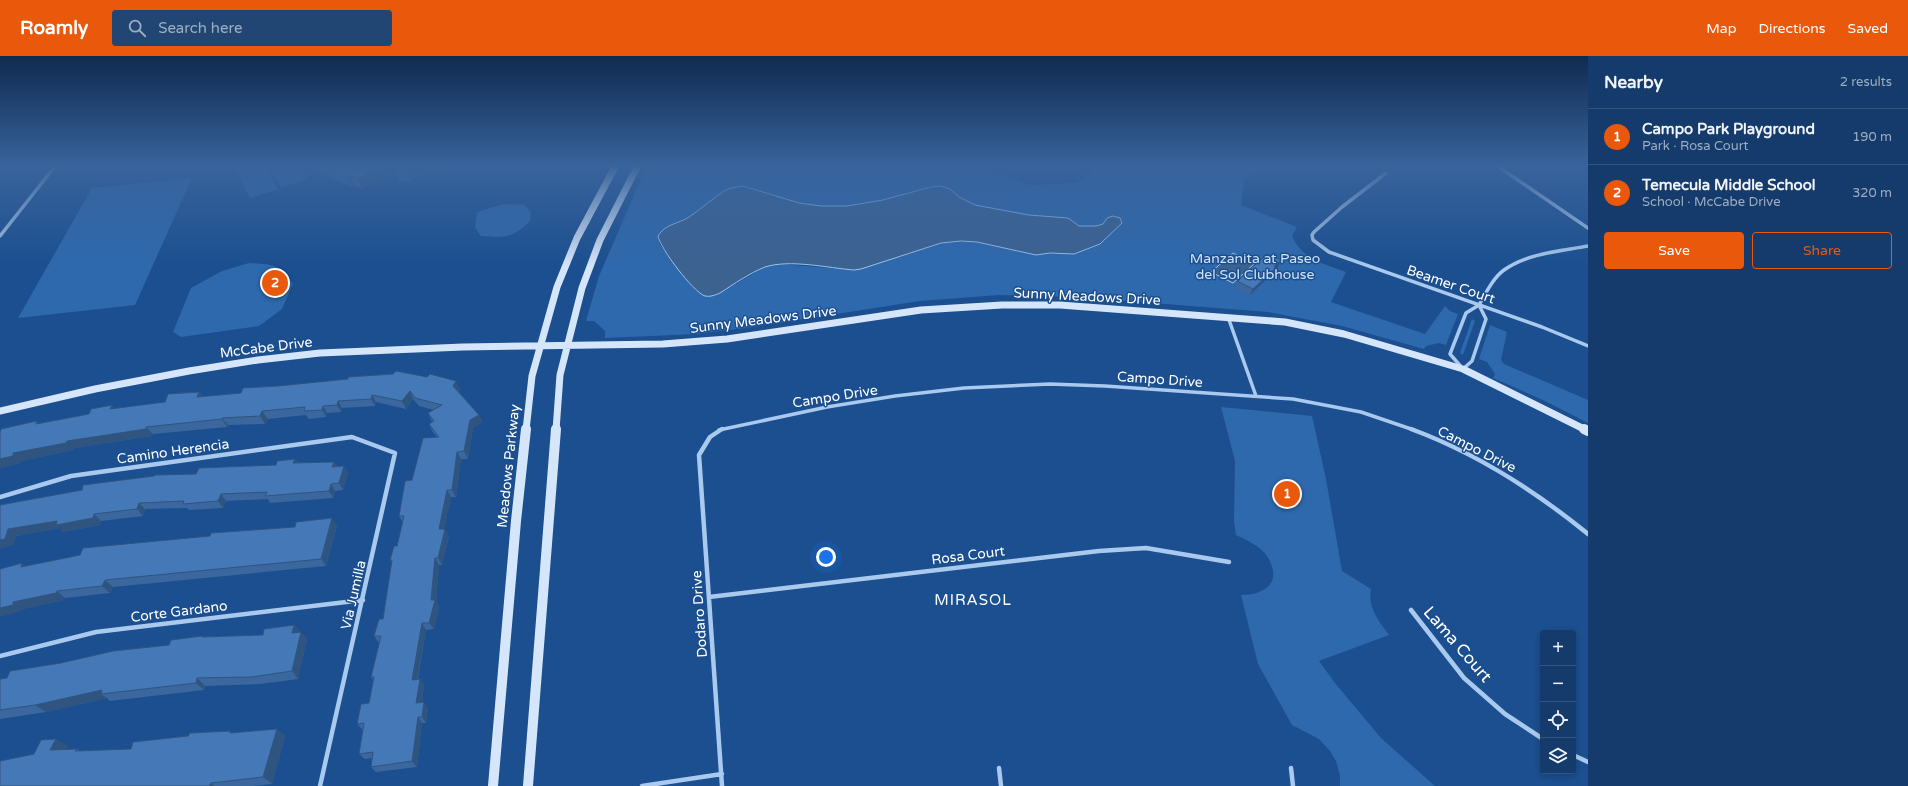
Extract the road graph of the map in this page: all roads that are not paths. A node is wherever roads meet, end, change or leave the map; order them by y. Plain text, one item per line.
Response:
1 (29, 199) edge
2 (598, 199) edge
3 (621, 199) edge
4 (1353, 199) edge
5 (1546, 199) edge
6 (1588, 228) edge
7 (0, 236) edge
8 (1588, 246) edge
9 (1479, 305) junction
10 (1228, 317) junction
11 (567, 345) junction
12 (541, 346) junction
13 (1588, 346) edge
14 (1463, 369) junction
15 (1256, 396) junction
16 (0, 411) edge
17 (1588, 431) edge
18 (352, 438) joint
19 (705, 442) joint
20 (0, 497) edge
21 (1588, 534) edge
22 (1229, 562) dead end
23 (709, 597) junction
24 (363, 600) junction
25 (1411, 610) dead end
26 (0, 656) edge
27 (1541, 738) edge
28 (1576, 757) edge
29 (1588, 762) edge
30 (999, 768) dead end
31 (1291, 768) dead end
32 (722, 774) junction
33 (320, 786) edge
34 (493, 786) edge
35 (528, 786) edge
36 (642, 786) edge
37 (722, 786) edge
38 (1001, 786) edge
39 (1292, 786) edge

1 - 7 street
2 - 12 street, Meadows Parkway
3 - 11 street
4 - 9 street, Beamer Court
5 - 6 street
8 - 9 street
9 - 13 street, Beamer Court
9 - 14 street
9 - 14 street
10 - 11 street, Sunny Meadows Drive
10 - 14 street, Sunny Meadows Drive
10 - 15 street
11 - 12 street, Sunny Meadows Drive
11 - 35 street
12 - 16 street, McCabe Drive
12 - 34 street, Meadows Parkway
14 - 17 street, Sunny Meadows Drive
15 - 19 street, Campo Drive
15 - 21 street, Campo Drive
18 - 20 street, Camino Herencia
18 - 24 street, Via Jumilla
19 - 23 street, Dodaro Drive
22 - 23 street, Rosa Court
23 - 32 street, Dodaro Drive
24 - 26 street, Corte Gardano
24 - 33 street, Via Jumilla
25 - 27 street, Lama Court
28 - 29 street
30 - 38 street
31 - 39 street
32 - 36 street
32 - 37 street, Dodaro Drive

